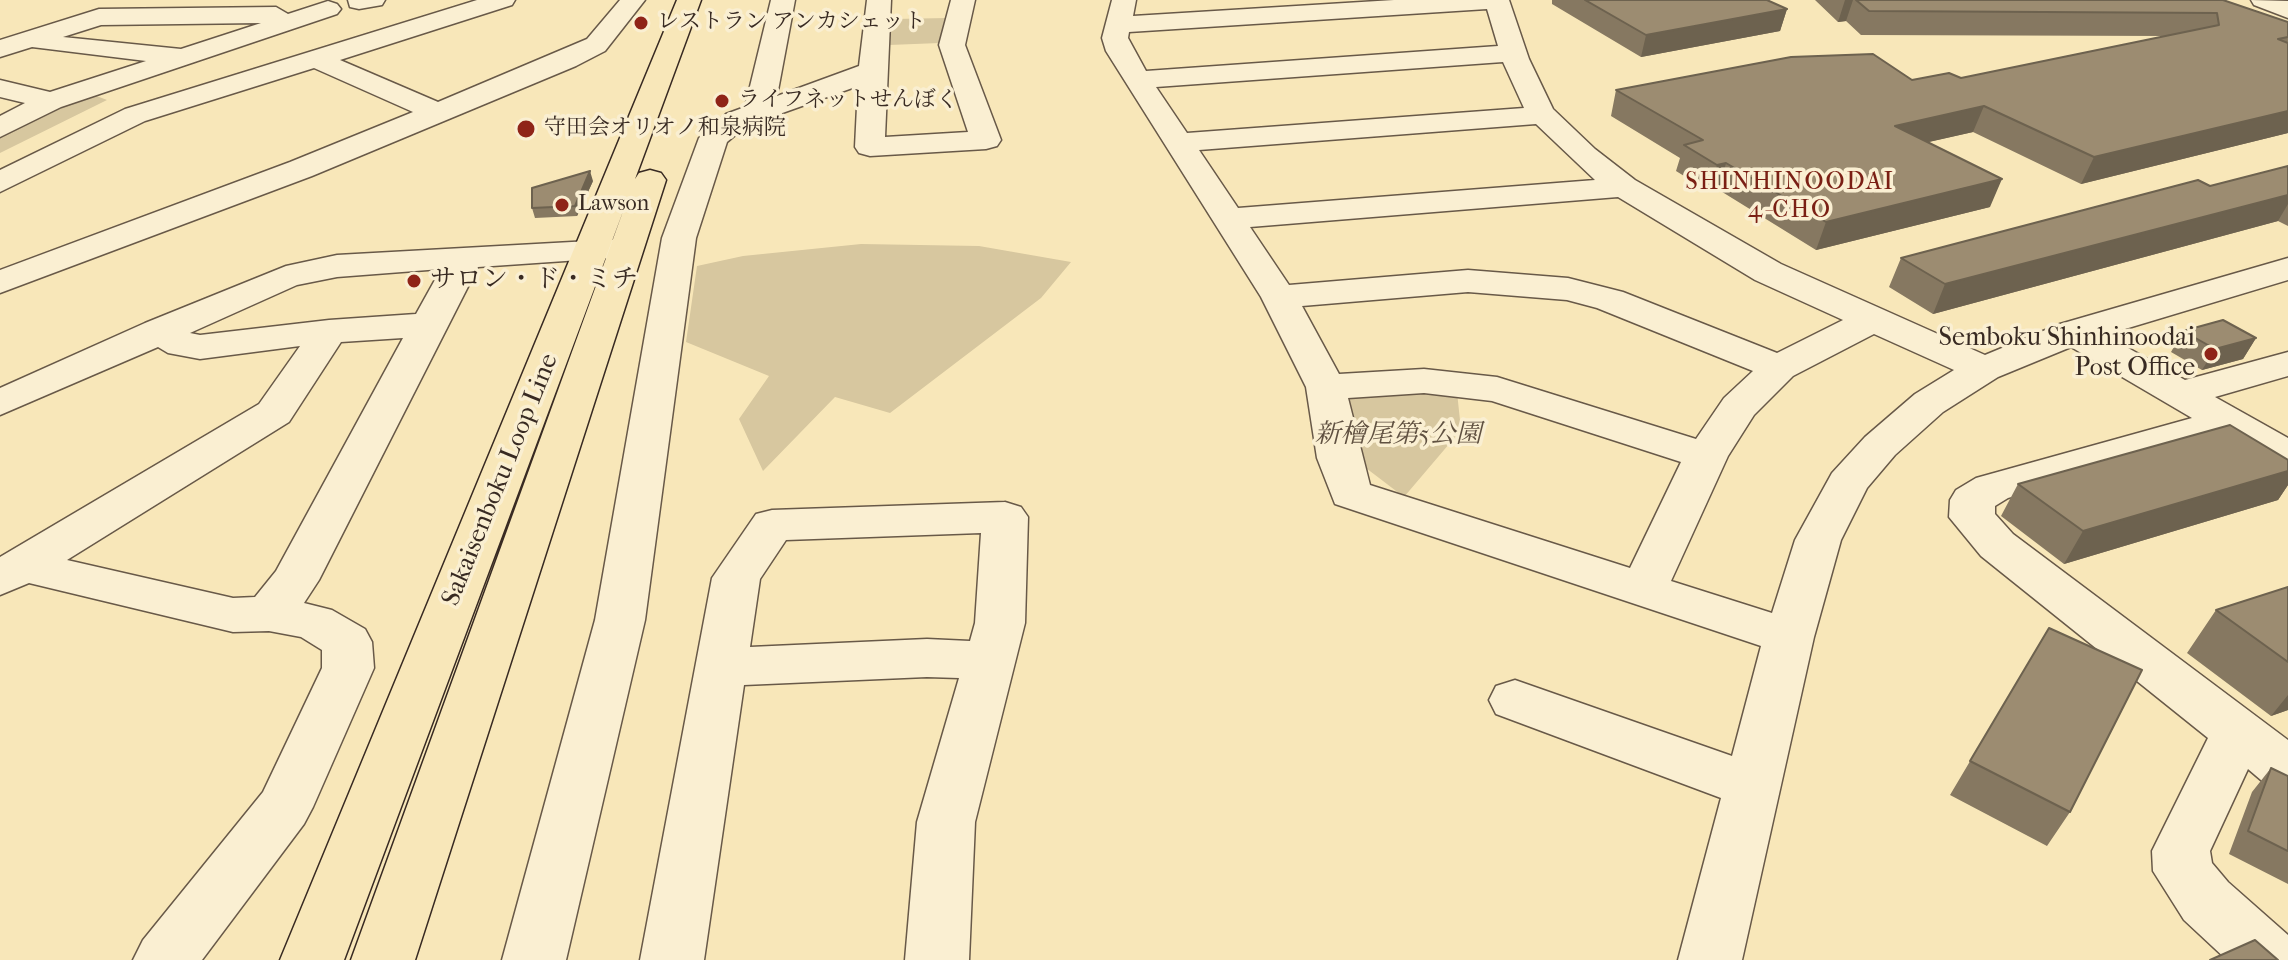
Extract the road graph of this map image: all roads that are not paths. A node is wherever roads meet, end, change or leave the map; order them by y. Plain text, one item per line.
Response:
1 (403, 0) edge
2 (503, 0) edge
3 (633, 0) edge
4 (689, 0) edge
5 (713, 0) edge
6 (783, 0) edge
7 (879, 0) edge
8 (963, 0) edge
9 (1497, 0) edge
10 (2263, 0) edge
11 (2288, 10) edge
12 (1121, 12) edge
13 (404, 30) junction
14 (12, 45) edge
15 (1513, 53) junction
16 (192, 57) junction
17 (314, 58) junction
18 (872, 71) junction
19 (1137, 80) junction
20 (0, 88) edge
21 (51, 101) junction
22 (759, 111) junction
23 (436, 112) junction
24 (1543, 115) junction
25 (0, 128) edge
26 (1177, 143) junction
27 (10, 186) edge
28 (1624, 187) junction
29 (1227, 219) junction
30 (609, 250) junction
31 (465, 257) junction
32 (2288, 269) edge
33 (0, 282) edge
34 (1279, 297) junction
35 (1873, 319) junction
36 (430, 325) junction
37 (158, 331) junction
38 (329, 331) junction
39 (2073, 332) junction
40 (2240, 339) edge
41 (2287, 364) edge
42 (1779, 368) junction
43 (1984, 369) junction
44 (1326, 387) junction
45 (2182, 393) junction
46 (0, 403) edge
47 (2227, 421) junction
48 (1706, 456) junction
49 (2288, 456) edge
50 (10, 572) edge
51 (1643, 590) junction
52 (269, 614) junction
53 (1789, 637) junction
54 (992, 661) junction
55 (721, 667) junction
56 (1515, 700) dead end
57 (2238, 732) junction
58 (2288, 770) edge
59 (1752, 786) junction
60 (165, 960) edge
61 (312, 960) edge
62 (383, 960) edge
63 (534, 960) edge
64 (672, 960) edge
65 (937, 960) edge
66 (1710, 960) edge
67 (2271, 960) edge

1 - 13 street
2 - 13 street
3 - 23 street
4 - 30 main road, Sakaisenboku Loop Line
5 - 30 main road, Sakaisenboku Loop Line
6 - 22 street
7 - 18 street
8 - 18 street
9 - 12 street
9 - 15 street
10 - 11 street
12 - 19 street
13 - 17 street
14 - 16 street
14 - 16 street
15 - 19 street
15 - 24 street
16 - 21 street
17 - 23 street
17 - 27 street
18 - 22 street
19 - 26 street
20 - 21 street
21 - 25 street
22 - 63 street
23 - 33 street
24 - 26 street
24 - 28 street
26 - 29 street
28 - 29 street
28 - 35 street
29 - 34 street
30 - 31 street
30 - 61 main road, Sakaisenboku Loop Line
30 - 62 main road, Sakaisenboku Loop Line
31 - 36 street
31 - 37 street
32 - 39 street
34 - 42 street
34 - 44 street
35 - 42 street
35 - 43 street
36 - 38 street
36 - 52 street
37 - 38 street
37 - 46 street
38 - 50 street
39 - 43 street
39 - 45 street
40 - 41 street
41 - 45 street
42 - 48 street
43 - 53 street
44 - 48 street
44 - 51 street
45 - 47 street
47 - 49 street
47 - 57 street
48 - 51 street
50 - 52 street
51 - 53 street
52 - 60 street
53 - 59 street
54 - 55 street
54 - 55 street
54 - 65 street
55 - 64 street
56 - 59 street
57 - 58 street
57 - 67 street
59 - 66 street

